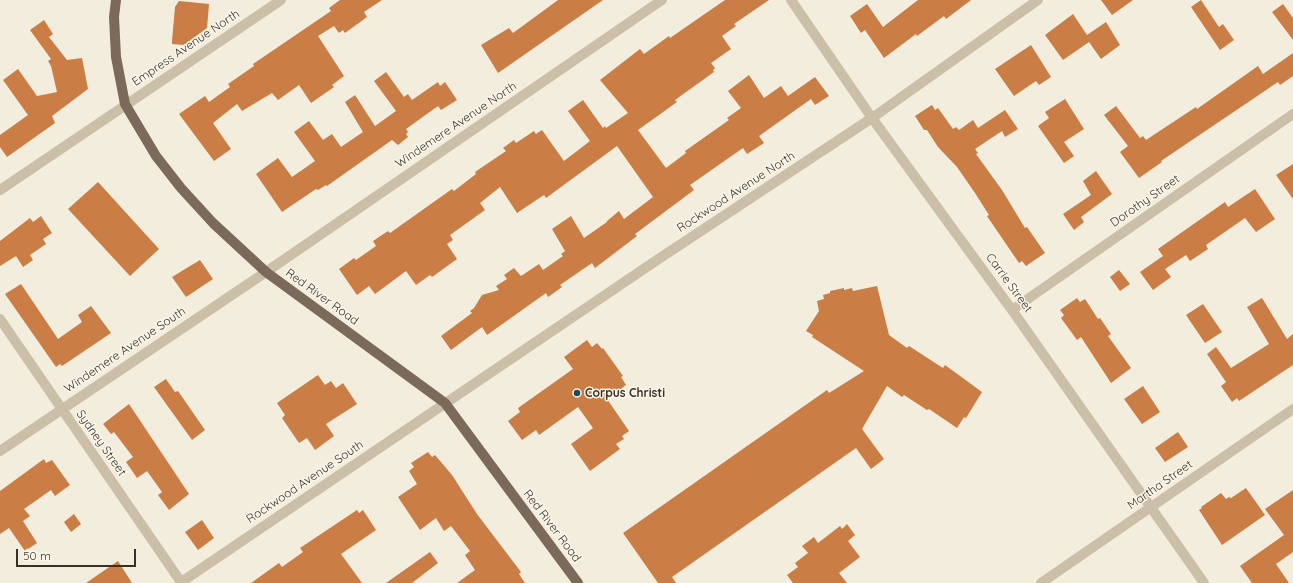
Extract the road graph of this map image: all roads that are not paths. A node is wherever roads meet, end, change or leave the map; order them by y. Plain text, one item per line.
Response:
1 (116, 0) edge
2 (281, 0) edge
3 (662, 0) edge
4 (791, 0) edge
5 (1038, 0) edge
6 (125, 104) junction
7 (1293, 114) edge
8 (872, 118) junction
9 (0, 190) edge
10 (266, 272) junction
11 (1012, 310) junction
12 (0, 319) edge
13 (445, 403) junction
14 (62, 409) junction
15 (1293, 409) edge
16 (0, 451) edge
17 (1151, 506) junction
18 (181, 583) edge
19 (578, 583) edge
20 (1041, 583) edge
21 (1204, 583) edge

1 - 6 main road, Red River Road
2 - 6 street, Empress Avenue North
3 - 10 street, Windemere Avenue North
4 - 8 street, Carrie Street
5 - 8 street, Rockwood Avenue North
6 - 9 street, Empress Avenue North
6 - 10 main road, Red River Road
7 - 11 street, Dorothy Street
8 - 11 street, Carrie Street
8 - 13 street, Rockwood Avenue North
10 - 13 main road, Red River Road
10 - 14 street, Windemere Avenue South
11 - 17 street, Carrie Street
12 - 14 street, Sydney Street
13 - 18 street, Rockwood Avenue South
13 - 19 main road, Red River Road
14 - 16 street, Windemere Avenue South
14 - 18 street, Sydney Street
15 - 17 street, Martha Street
17 - 20 street, Martha Street
17 - 21 street, Carrie Street

